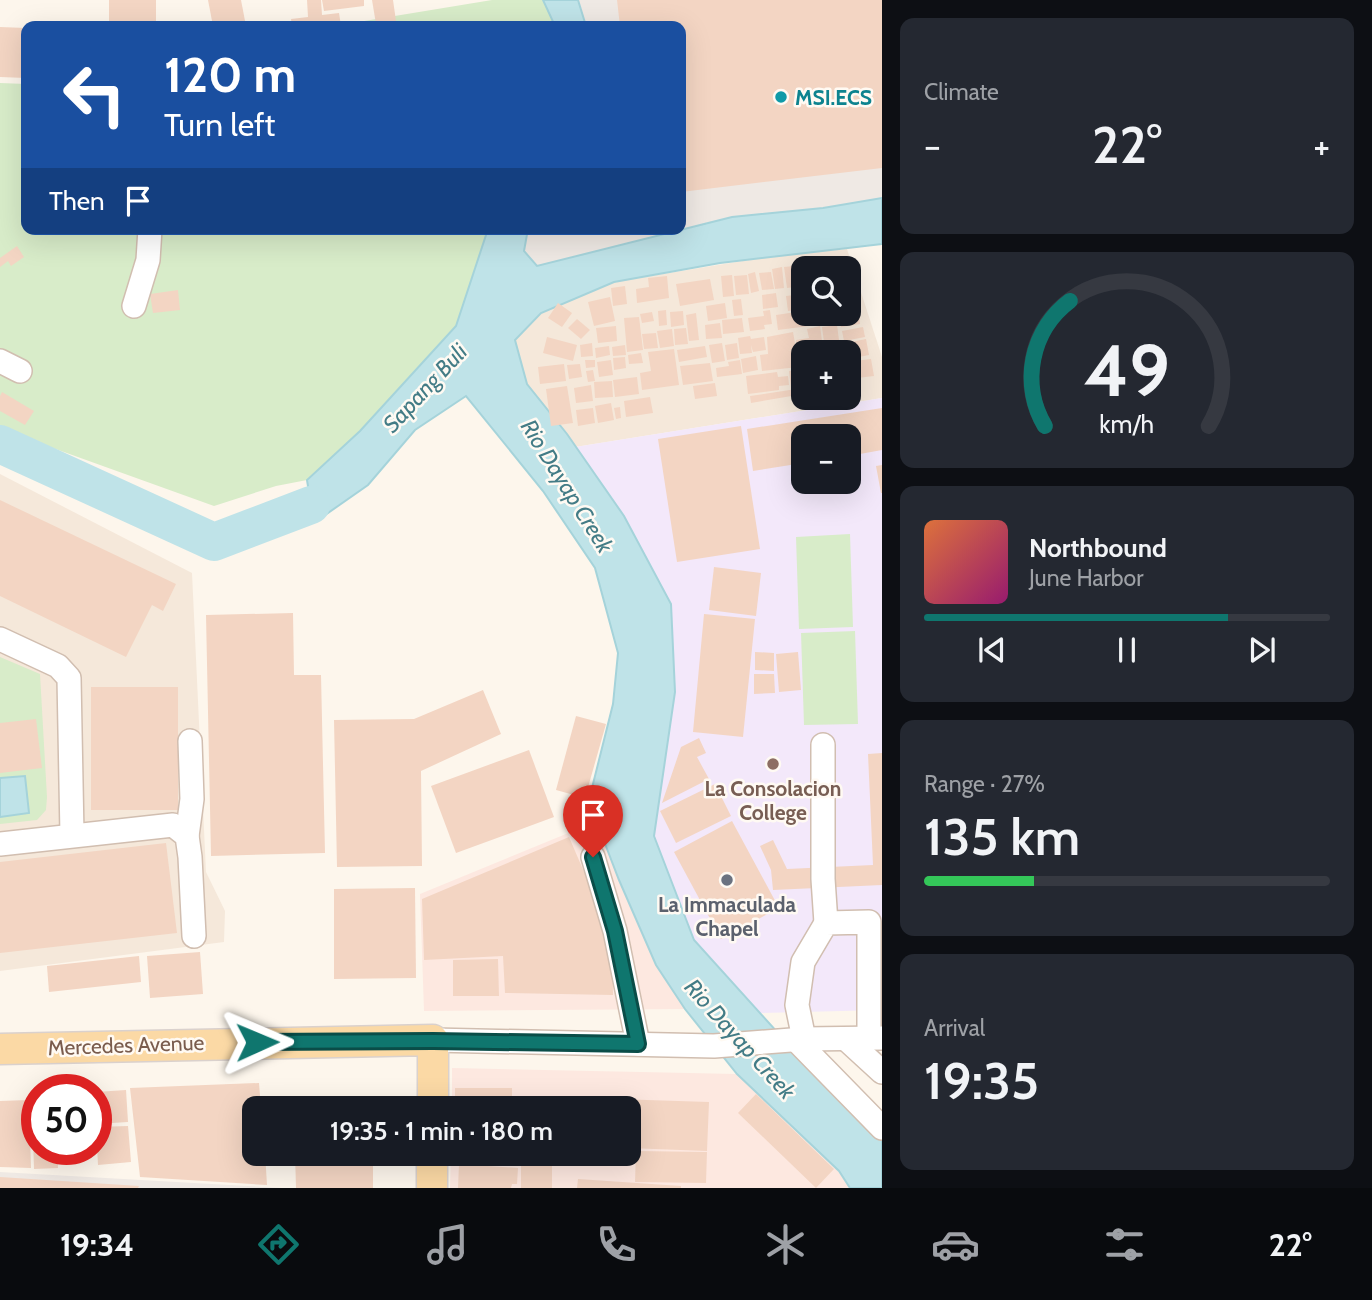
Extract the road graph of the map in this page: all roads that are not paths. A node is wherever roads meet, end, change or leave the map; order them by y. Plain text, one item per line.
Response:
1 (150, 235) edge
2 (134, 306) dead end
3 (0, 639) edge
4 (190, 741) dead end
5 (823, 745) dead end
6 (72, 835) junction
7 (187, 835) junction
8 (0, 844) edge
9 (593, 857) dead end
10 (826, 923) junction
11 (194, 936) dead end
12 (846, 1038) junction
13 (876, 1038) edge
14 (798, 1040) junction
15 (433, 1041) junction
16 (638, 1044) junction
17 (0, 1049) edge
18 (882, 1072) edge
19 (433, 1096) edge
20 (882, 1128) edge
21 (432, 1166) edge
22 (432, 1188) edge

1 - 2 street
3 - 6 street
4 - 7 street
5 - 10 street
6 - 7 street
6 - 8 street
7 - 11 street
9 - 16 street
10 - 13 street
10 - 14 street
12 - 13 street, Mercedes Avenue
12 - 14 street, Mercedes Avenue
12 - 18 street
14 - 16 street, Mercedes Avenue
14 - 20 street
15 - 16 street, Mercedes Avenue
15 - 17 main road, Mercedes Avenue
15 - 19 main road
21 - 22 main road

